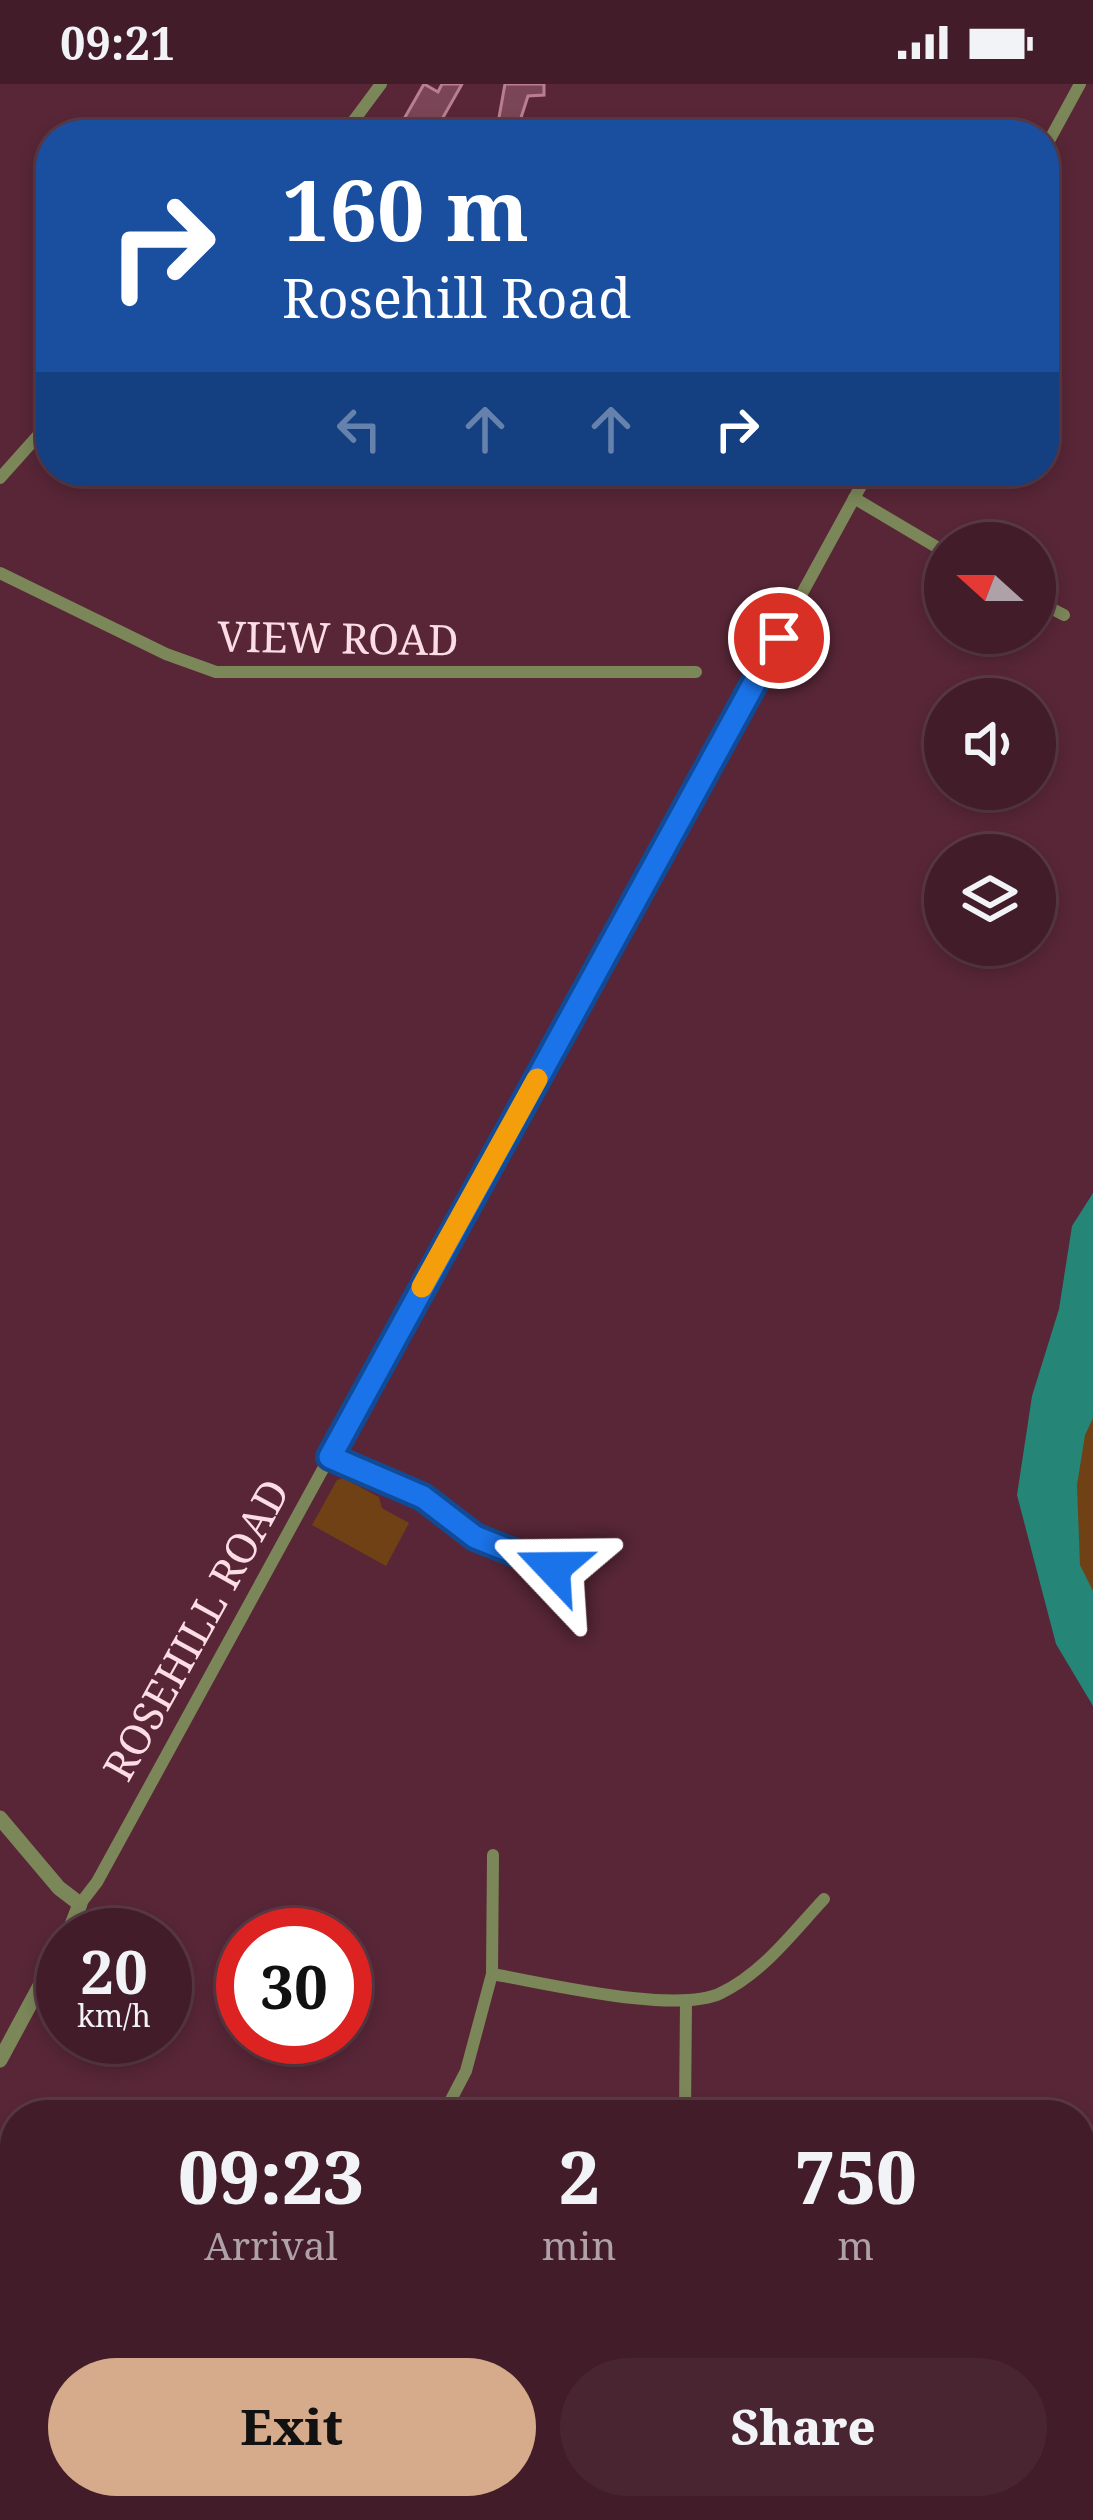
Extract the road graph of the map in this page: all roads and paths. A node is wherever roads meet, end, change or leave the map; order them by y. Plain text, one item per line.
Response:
1 (381, 84) edge
2 (1080, 84) edge
3 (355, 120) edge
4 (1059, 122) edge
5 (36, 438) edge
6 (0, 478) edge
7 (860, 486) edge
8 (854, 498) junction
9 (924, 540) edge
10 (0, 573) edge
11 (1056, 611) edge
12 (1064, 615) dead end
13 (696, 672) dead end
14 (330, 1457) junction
15 (553, 1568) dead end
16 (0, 1818) edge
17 (493, 1855) dead end
18 (824, 1899) dead end
19 (80, 1904) junction
20 (78, 1908) edge
21 (492, 1974) junction
22 (36, 1993) edge
23 (686, 2002) junction
24 (0, 2060) edge
25 (451, 2100) edge
26 (685, 2100) edge

1 - 3 street
2 - 4 street
5 - 6 street
7 - 8 street, ROSEHILL ROAD
8 - 9 street
8 - 14 street, ROSEHILL ROAD
10 - 13 street, VIEW ROAD
11 - 12 street
14 - 15 street
14 - 19 street, ROSEHILL ROAD
16 - 19 street
17 - 21 street
18 - 23 street
19 - 20 street, ROSEHILL ROAD
21 - 23 street
21 - 25 street
22 - 24 street
23 - 26 street

